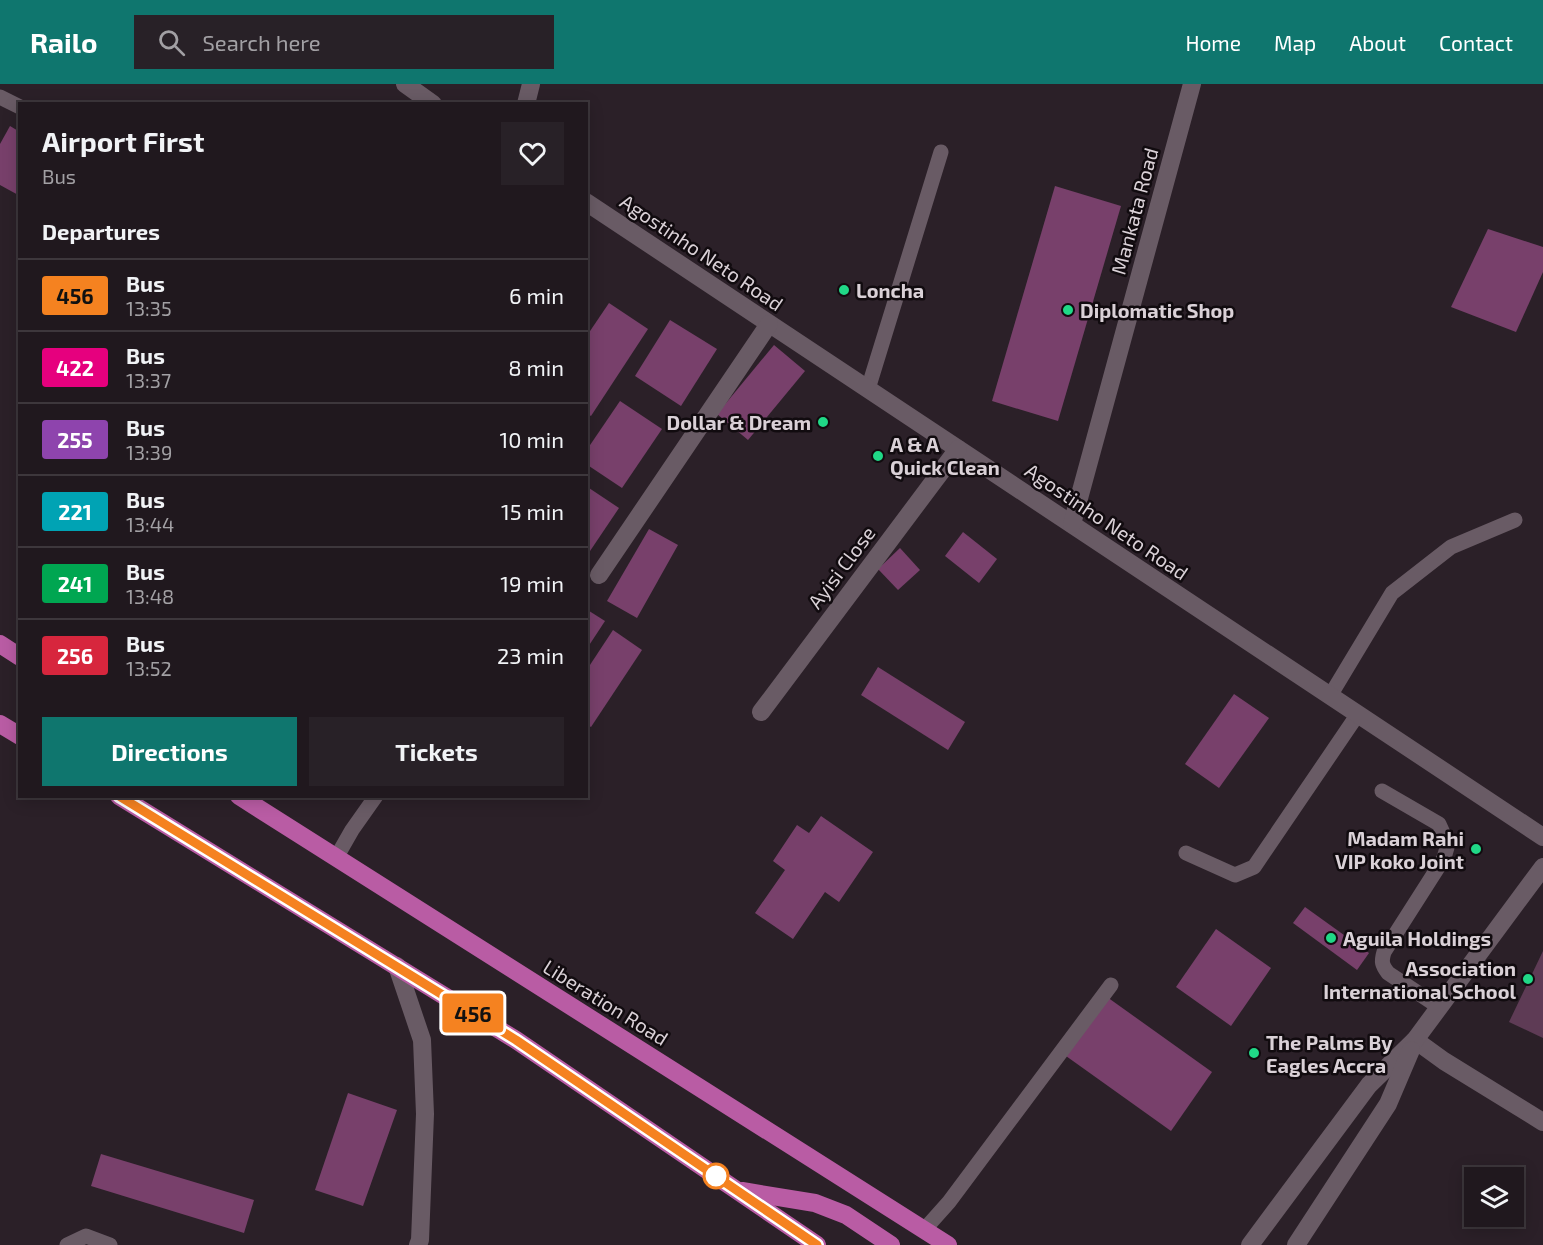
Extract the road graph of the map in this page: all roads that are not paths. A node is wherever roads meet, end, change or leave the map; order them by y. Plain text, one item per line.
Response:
1 (405, 84) edge
2 (531, 84) edge
3 (1192, 84) edge
4 (0, 97) edge
5 (430, 102) edge
6 (526, 102) edge
7 (18, 106) edge
8 (941, 152) dead end
9 (588, 203) edge
10 (769, 324) junction
11 (868, 389) junction
12 (958, 449) junction
13 (1515, 520) dead end
14 (1072, 524) junction
15 (599, 574) dead end
16 (0, 644) edge
17 (0, 651) edge
18 (18, 656) edge
19 (18, 656) edge
20 (1330, 696) junction
21 (761, 712) dead end
22 (1358, 714) junction
23 (0, 724) edge
24 (18, 735) edge
25 (1382, 791) dead end
26 (122, 798) edge
27 (242, 798) edge
28 (375, 798) edge
29 (1543, 837) edge
30 (1186, 853) dead end
31 (336, 858) junction
32 (1543, 867) edge
33 (397, 966) junction
34 (1112, 985) dead end
35 (1439, 1007) junction
36 (1415, 1040) junction
37 (1543, 1122) edge
38 (738, 1190) junction
39 (924, 1230) junction
40 (423, 1243) edge
41 (67, 1245) edge
42 (110, 1245) edge
43 (817, 1245) edge
44 (891, 1245) edge
45 (948, 1245) edge
46 (1250, 1245) edge
47 (1296, 1245) edge

1 - 5 street
2 - 6 street
3 - 14 street, Mankata Road
4 - 7 lane
8 - 11 lane
9 - 10 street, Agostinho Neto Road
10 - 11 street, Agostinho Neto Road
10 - 15 street
11 - 12 street, Agostinho Neto Road
12 - 14 street, Agostinho Neto Road
12 - 21 street, Ayisi Close
13 - 20 lane
14 - 20 street, Agostinho Neto Road
16 - 18 highway
17 - 19 highway
20 - 22 street, Agostinho Neto Road
22 - 29 street, Agostinho Neto Road
22 - 30 lane
23 - 24 highway
25 - 35 lane
26 - 33 highway
27 - 31 highway, Liberation Road
28 - 31 lane
31 - 39 highway, Liberation Road
32 - 35 street
33 - 38 highway
33 - 40 street
34 - 39 lane
35 - 36 street
36 - 37 street
36 - 46 street
36 - 47 street
38 - 43 highway
38 - 44 highway
39 - 45 highway, Liberation Road
41 - 42 lane

